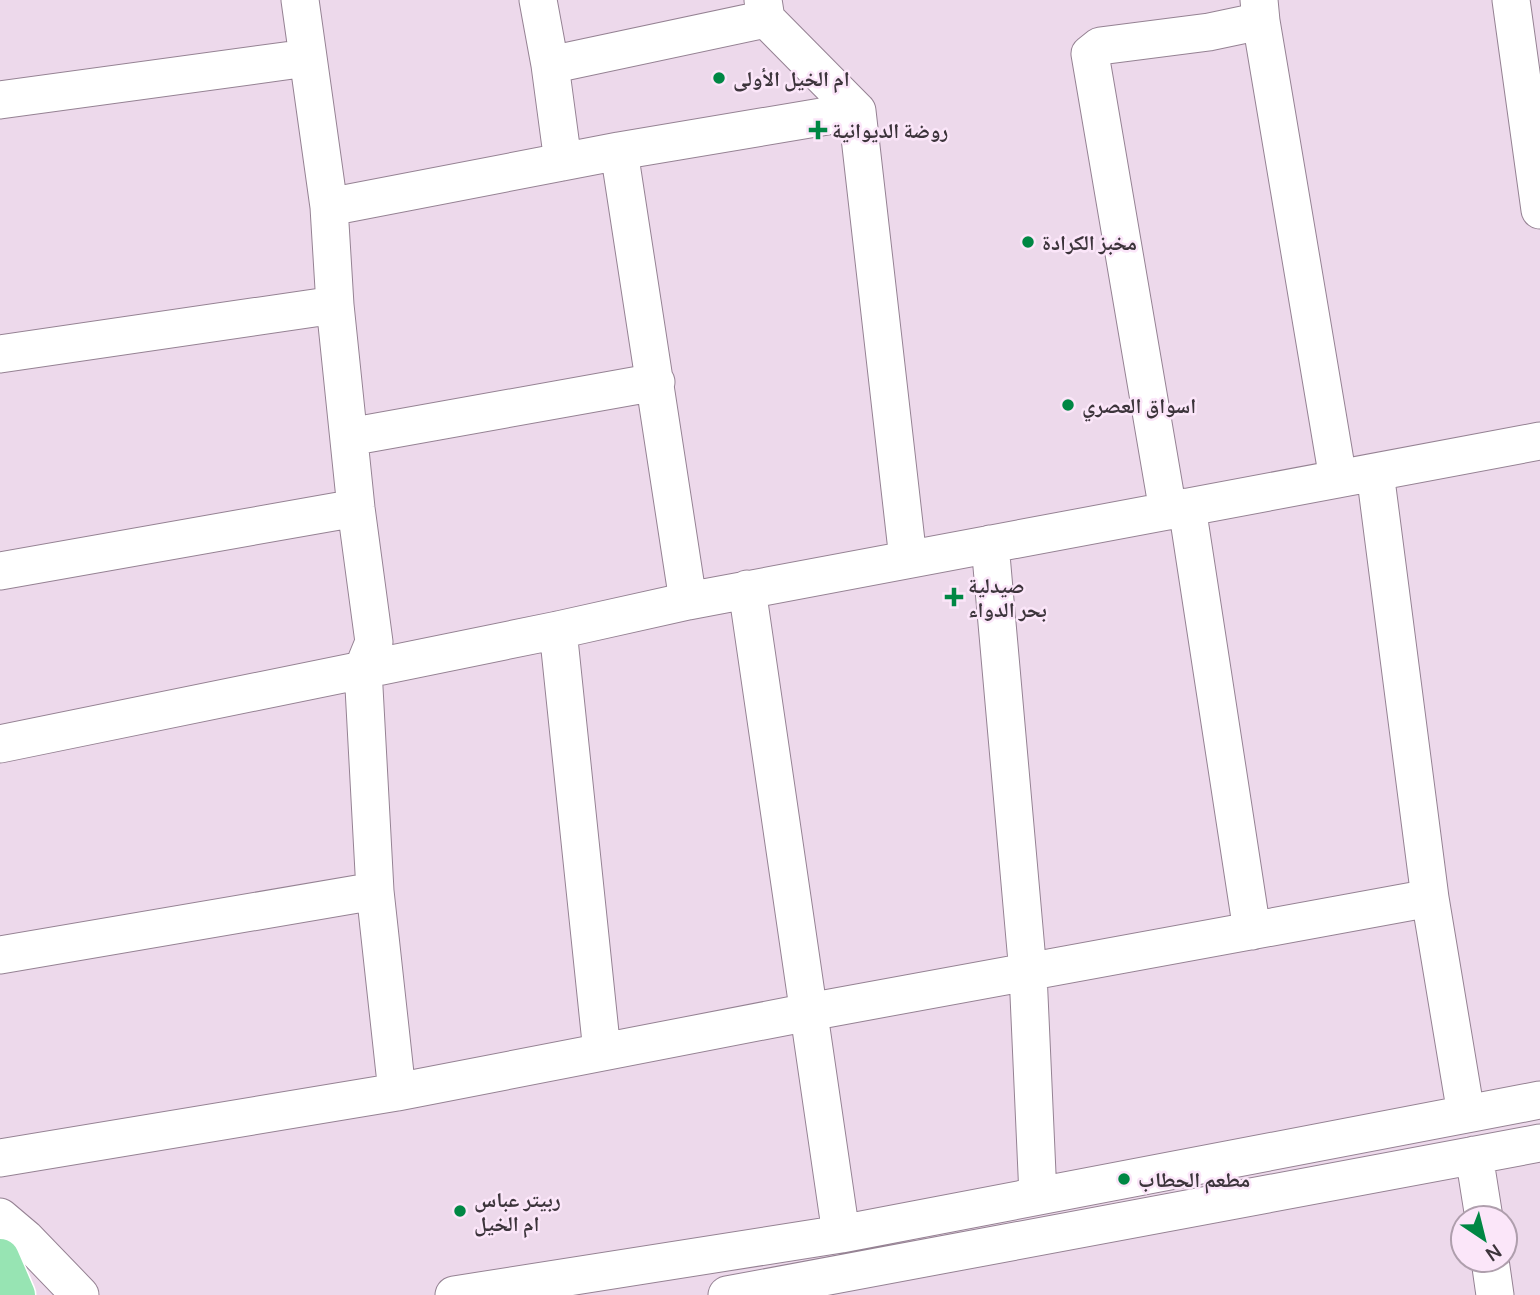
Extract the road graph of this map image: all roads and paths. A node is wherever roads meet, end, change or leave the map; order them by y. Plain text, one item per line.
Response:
1 (300, 0) edge
2 (538, 0) edge
3 (1521, 2) edge
4 (765, 9) edge
5 (1260, 10) edge
6 (1208, 16) edge
7 (307, 58) junction
8 (550, 65) junction
9 (0, 100) edge
10 (857, 111) junction
11 (619, 151) junction
12 (563, 162) junction
13 (329, 207) junction
14 (1540, 210) edge
15 (335, 305) junction
16 (0, 355) edge
17 (656, 383) junction
18 (349, 437) junction
19 (1540, 441) edge
20 (1375, 472) junction
21 (1338, 479) junction
22 (356, 508) junction
23 (1178, 509) junction
24 (990, 544) junction
25 (908, 559) junction
26 (0, 571) edge
27 (747, 589) junction
28 (688, 601) junction
29 (558, 630) junction
30 (363, 669) junction
31 (0, 744) edge
32 (375, 891) junction
33 (1430, 898) junction
34 (1252, 931) junction
35 (0, 955) edge
36 (1028, 972) junction
37 (809, 1012) junction
38 (602, 1052) junction
39 (397, 1092) junction
40 (1540, 1100) edge
41 (1466, 1114) junction
42 (1540, 1143) edge
43 (1474, 1155) junction
44 (0, 1158) edge
45 (1038, 1196) junction
46 (1482, 1204) edge
47 (0, 1217) edge
48 (910, 1221) junction
49 (841, 1234) junction
50 (0, 1258) edge
51 (914, 1260) junction
52 (1492, 1274) edge
53 (16, 1295) edge
54 (80, 1295) edge
55 (454, 1295) edge
56 (727, 1295) edge
57 (1494, 1295) edge

1 - 7 street
2 - 8 street
3 - 14 street
4 - 8 street
4 - 10 street
5 - 6 street
5 - 21 street
6 - 23 street
7 - 9 street
7 - 13 street
8 - 12 street
10 - 11 street
10 - 25 street
11 - 12 street
11 - 17 street
12 - 13 street
13 - 15 street
15 - 16 street
15 - 18 street
17 - 18 street
17 - 28 street
18 - 22 street
19 - 20 street
20 - 21 street
20 - 33 street
21 - 23 street
22 - 26 street
22 - 30 street
23 - 24 street
23 - 34 street
24 - 25 street
24 - 36 street
25 - 27 street
27 - 28 street
27 - 37 street
28 - 29 street
29 - 30 street
29 - 38 street
30 - 31 street
30 - 32 street
32 - 35 street
32 - 39 street
33 - 34 street
33 - 41 street
34 - 36 street
36 - 37 street
36 - 45 street
37 - 38 street
37 - 49 street
38 - 39 street
39 - 44 street
40 - 41 street
41 - 45 street
42 - 43 street
43 - 46 street
43 - 51 street
45 - 48 street
47 - 54 street
48 - 49 street
48 - 51 street
49 - 55 street
50 - 53 main road
51 - 56 street
52 - 57 street

